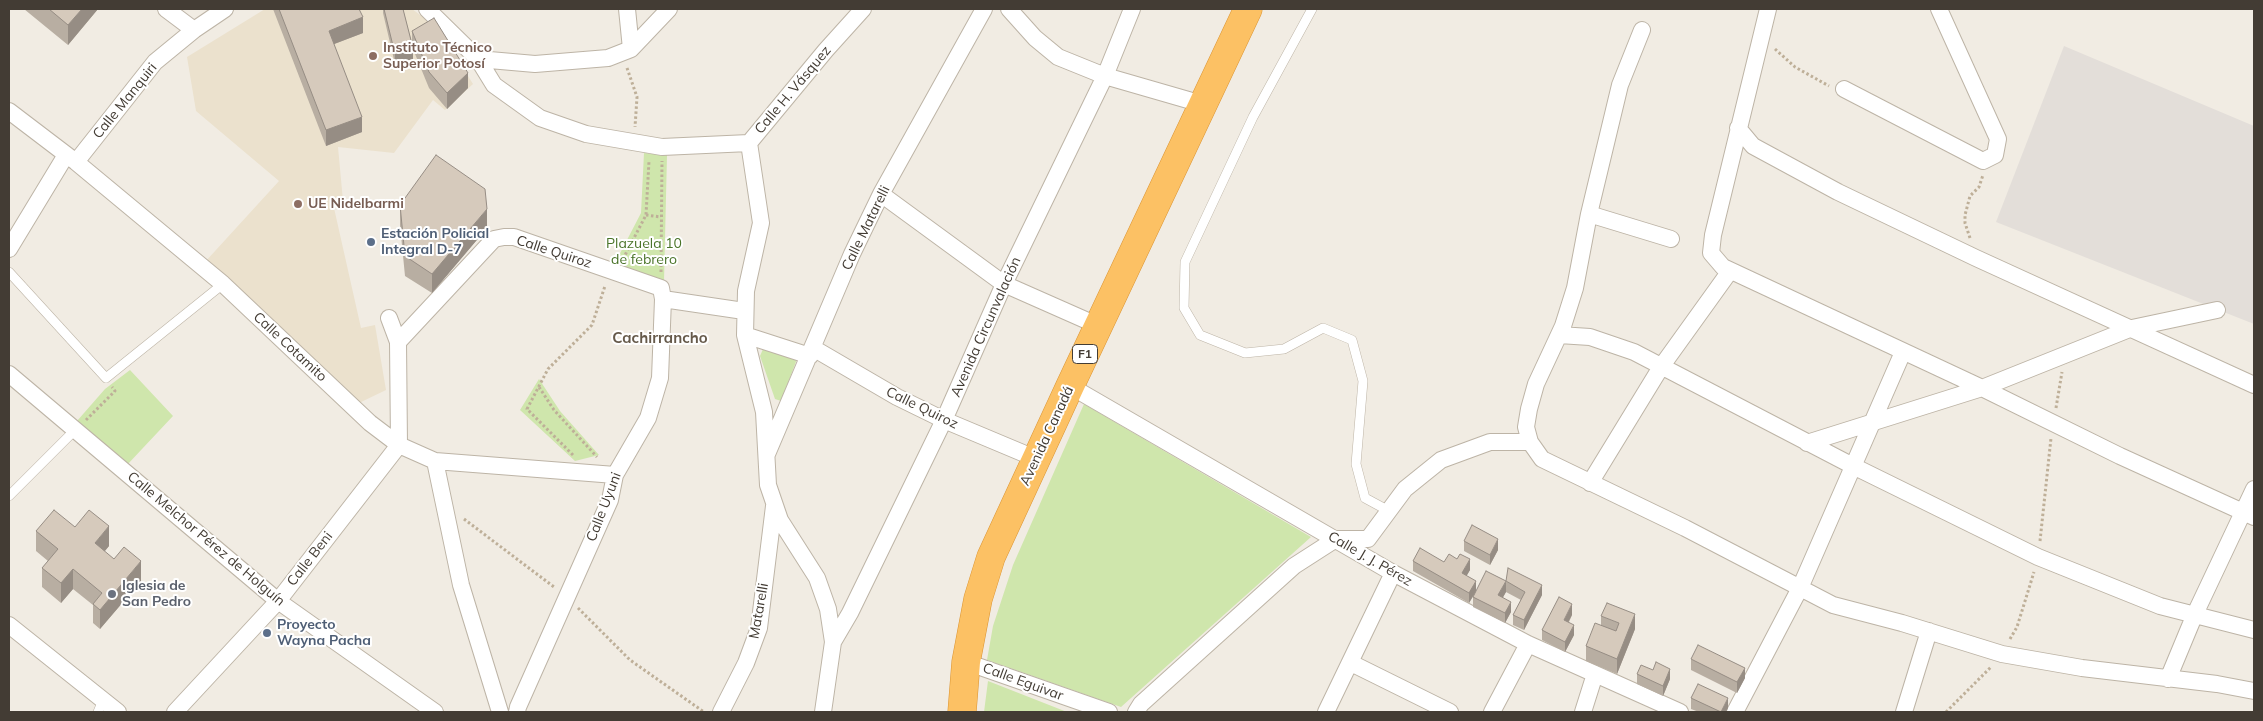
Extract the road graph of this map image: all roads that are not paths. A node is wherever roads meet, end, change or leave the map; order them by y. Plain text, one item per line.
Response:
1 (166, 9) edge
2 (225, 9) edge
3 (628, 9) edge
4 (669, 9) edge
5 (863, 9) edge
6 (984, 9) edge
7 (1009, 9) edge
8 (1132, 9) edge
9 (1248, 9) edge
10 (1312, 9) edge
11 (1768, 9) edge
12 (1939, 9) edge
13 (435, 11) edge
14 (194, 30) junction
15 (1642, 30) dead end
16 (626, 51) junction
17 (478, 59) junction
18 (1105, 76) junction
19 (1844, 89) road end
20 (1202, 104) junction
21 (9, 111) edge
22 (1738, 128) junction
23 (749, 143) junction
24 (71, 159) junction
25 (881, 194) junction
26 (1589, 214) junction
27 (1671, 239) dead end
28 (9, 249) edge
29 (1730, 271) junction
30 (9, 272) edge
31 (223, 284) junction
32 (1004, 284) junction
33 (662, 293) junction
34 (2217, 310) dead end
35 (744, 311) junction
36 (390, 318) dead end
37 (1099, 326) junction
38 (2132, 328) junction
39 (745, 335) junction
40 (1559, 335) junction
41 (398, 342) junction
42 (811, 352) junction
43 (1903, 352) junction
44 (1662, 367) junction
45 (9, 374) edge
46 (2254, 385) edge
47 (1070, 386) junction
48 (1982, 388) junction
49 (944, 420) junction
50 (1873, 422) junction
51 (76, 429) junction
52 (1530, 442) junction
53 (1806, 443) junction
54 (399, 445) junction
55 (766, 456) junction
56 (1036, 459) junction
57 (435, 461) junction
58 (1853, 466) junction
59 (615, 475) junction
60 (1590, 483) junction
61 (2254, 489) edge
62 (9, 496) edge
63 (774, 502) junction
64 (1389, 511) junction
65 (2249, 514) edge
66 (1336, 539) junction
67 (1393, 573) junction
68 (1800, 588) junction
69 (278, 601) junction
70 (2195, 614) junction
71 (9, 625) edge
72 (2254, 630) edge
73 (1929, 632) junction
74 (833, 642) junction
75 (1528, 644) junction
76 (966, 662) junction
77 (1351, 663) junction
78 (1595, 674) junction
79 (2168, 679) junction
80 (2254, 691) edge
81 (101, 706) edge
82 (118, 712) edge
83 (175, 712) edge
84 (435, 712) edge
85 (500, 712) edge
86 (517, 712) edge
87 (721, 712) edge
88 (823, 712) edge
89 (962, 712) edge
90 (1109, 712) edge
91 (1136, 712) edge
92 (1326, 712) edge
93 (1450, 712) edge
94 (1492, 712) edge
95 (1582, 712) edge
96 (1680, 712) edge
97 (1734, 712) edge
98 (1904, 712) edge

1 - 14 street
2 - 14 street, Calle Manquiri
3 - 16 street
4 - 16 street
5 - 23 street, Calle H. Vásquez
6 - 25 street, Calle Matarelli
7 - 18 street
8 - 18 street, Avenida Circunvalación
9 - 20 highway, Avenida Canadá / F1
10 - 64 lane
11 - 22 street
12 - 19 street
13 - 17 street
14 - 24 street, Calle Manquiri
15 - 26 street
16 - 17 street
17 - 23 street
18 - 20 street
18 - 32 street, Avenida Circunvalación
20 - 37 highway, Avenida Canadá / F1
21 - 24 street, Calle Cotamito
22 - 29 street
22 - 38 street
23 - 35 street, Calle H. Vásquez
24 - 28 street, Calle Manquiri
24 - 31 street, Calle Cotamito
25 - 32 street
25 - 42 street, Calle Matarelli
26 - 27 street
26 - 40 street
29 - 43 street
29 - 44 street
30 - 31 lane
31 - 54 street, Calle Cotamito
32 - 37 street
32 - 49 street, Avenida Circunvalación
33 - 35 street, Calle Quiroz
33 - 41 street, Calle Quiroz
33 - 59 street, Calle Uyuni
34 - 38 street
35 - 39 street, Calle H. Vásquez
36 - 41 street
37 - 47 highway, Avenida Canadá / F1
38 - 46 street
38 - 48 street
39 - 42 street, Calle Quiroz
39 - 55 street, Calle H. Vásquez
40 - 44 street
40 - 52 street
41 - 54 street
42 - 49 street, Calle Quiroz
42 - 55 street, Calle Matarelli
43 - 48 street
43 - 50 street
44 - 53 street
44 - 60 street
45 - 51 street, Calle Melchor Pérez de Holguín
47 - 56 highway, Avenida Canadá / F1
47 - 66 street, Calle J. J. Pérez
48 - 50 street
48 - 65 street
49 - 56 street, Calle Quiroz
49 - 74 street, Avenida Circunvalación
50 - 53 street
50 - 58 street
51 - 62 lane
51 - 69 street, Calle Melchor Pérez de Holguín
52 - 60 street
52 - 64 street
53 - 58 street
54 - 57 street, Calle Cotamito
54 - 69 street, Calle Beni
55 - 63 street, Calle H. Vásquez
56 - 76 highway, Avenida Canadá / F1
57 - 59 street, Calle Cotamito
57 - 85 street
58 - 68 street
58 - 70 street
59 - 86 street, Calle Uyuni
60 - 68 street
61 - 65 street
63 - 74 street, Calle H. Vásquez
63 - 87 street, Matarelli
64 - 66 street
65 - 70 street
66 - 67 street, Calle J. J. Pérez
66 - 91 street
67 - 75 street, Calle J. J. Pérez
67 - 77 street
68 - 73 street
68 - 97 street
69 - 83 street, Calle Beni
69 - 84 street, Calle Melchor Pérez de Holguín
70 - 72 street
70 - 79 street
71 - 81 street
73 - 79 street
73 - 98 street
74 - 88 street
75 - 78 street, Calle J. J. Pérez
75 - 94 street
76 - 89 highway, Avenida Canadá / F1
76 - 90 street, Calle Eguivar
77 - 92 street
77 - 93 street
78 - 95 street
78 - 96 street, Calle J. J. Pérez
79 - 80 street
81 - 82 street

